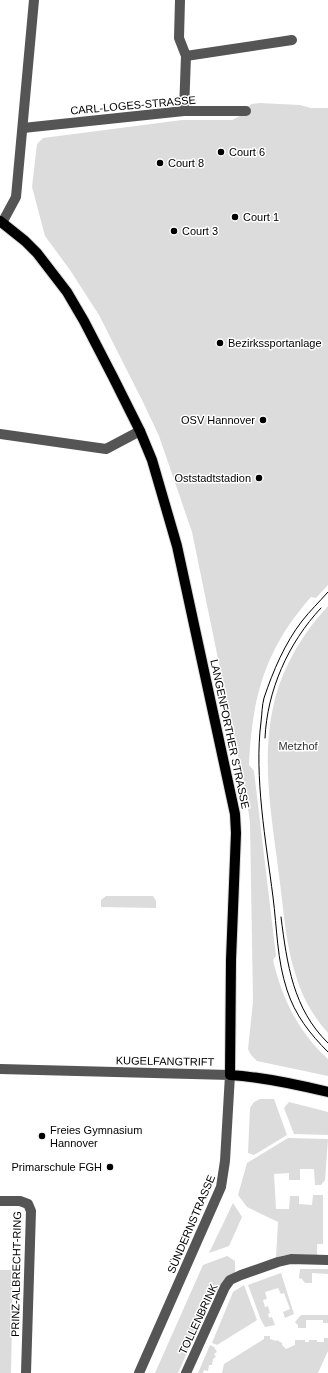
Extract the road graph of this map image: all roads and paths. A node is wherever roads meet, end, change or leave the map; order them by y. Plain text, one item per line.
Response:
1 (34, 0) edge
2 (180, 0) edge
3 (292, 40) dead end
4 (186, 56) junction
5 (184, 111) junction
6 (246, 111) dead end
7 (23, 128) junction
8 (1, 222) edge
9 (140, 431) junction
10 (0, 434) edge
11 (0, 1069) edge
12 (230, 1075) junction
13 (328, 1092) edge
14 (0, 1201) edge
15 (328, 1260) edge
16 (26, 1373) edge
17 (139, 1373) edge
18 (186, 1373) edge

1 - 7 street
2 - 4 street
3 - 4 street
4 - 5 street
5 - 6 street, CARL-LOGES-STRASSE
5 - 7 street, CARL-LOGES-STRASSE
7 - 8 street
8 - 9 main road, LANGENFORTHER STRASSE
9 - 10 street
9 - 12 main road, LANGENFORTHER STRASSE
11 - 12 street, KUGELFANGTRIFT
12 - 13 main road, KUGELFANGTRIFT
12 - 17 street, SÜNDERNSTRASSE
14 - 16 street, PRINZ-ALBRECHT-RING
15 - 18 street, TOLLENBRINK

